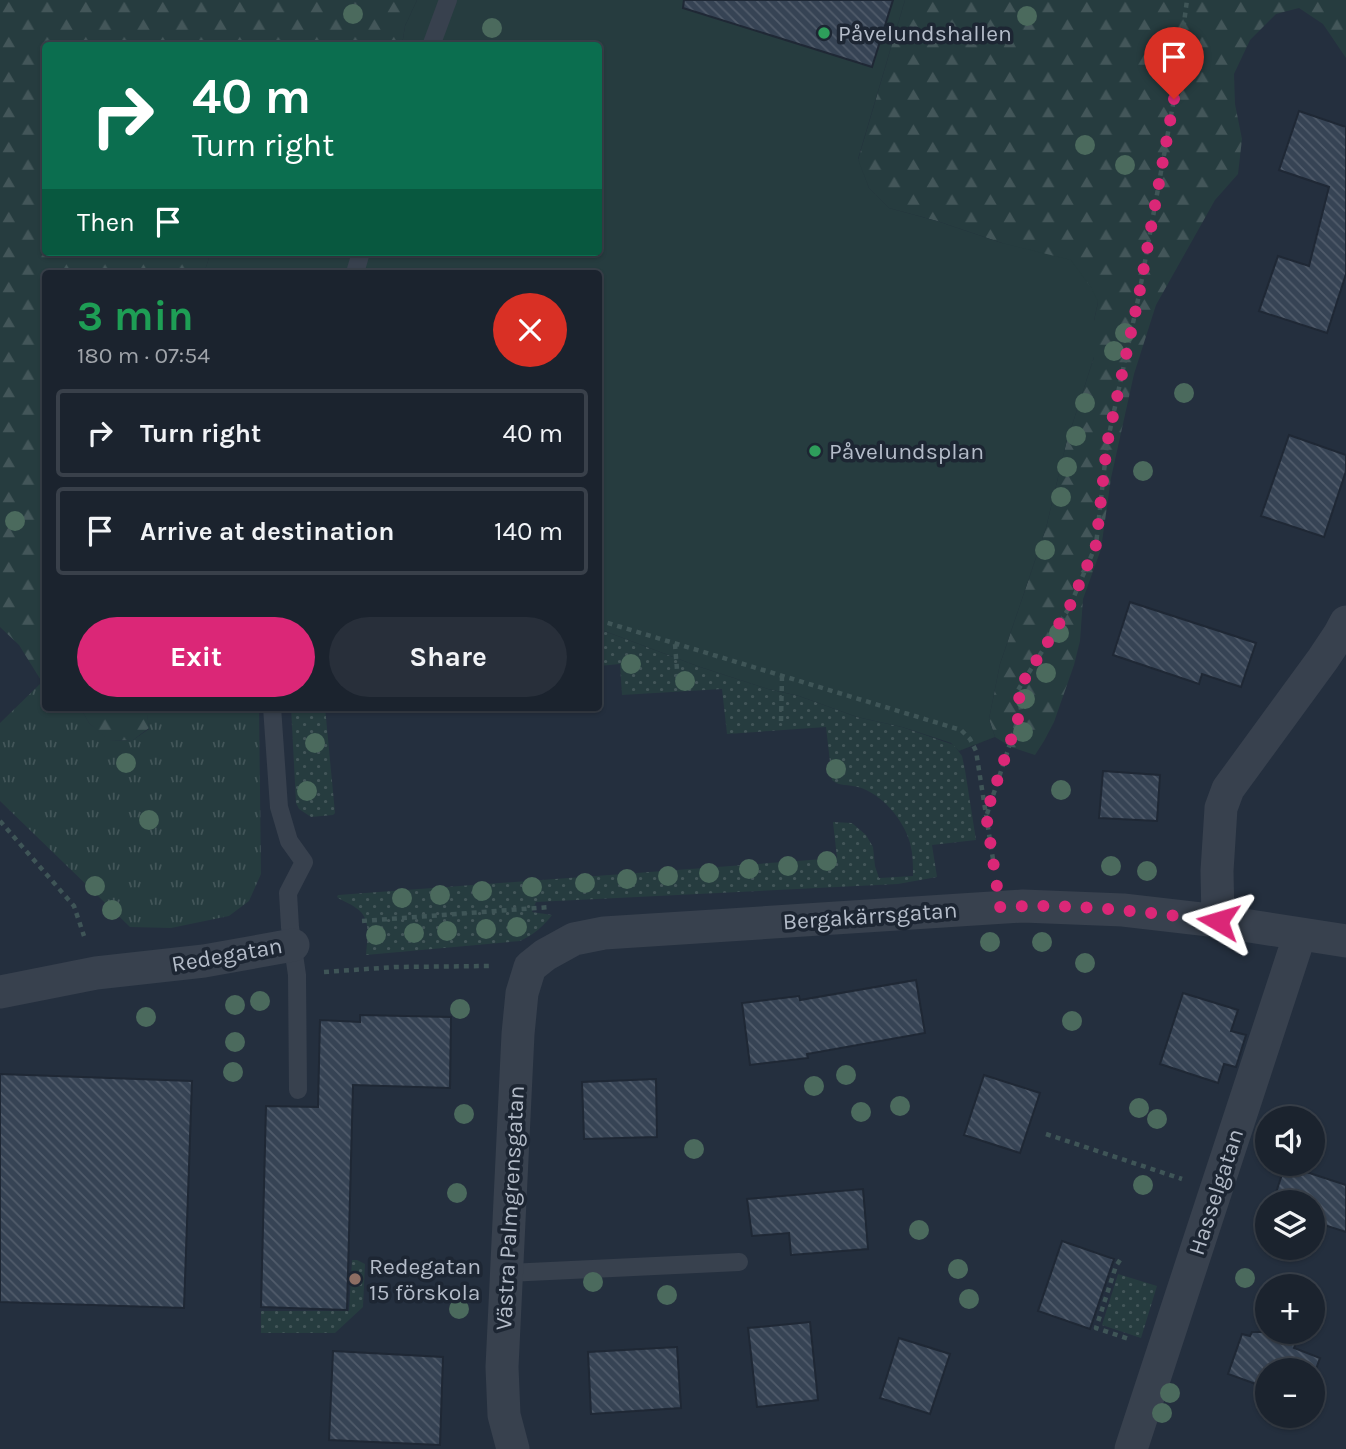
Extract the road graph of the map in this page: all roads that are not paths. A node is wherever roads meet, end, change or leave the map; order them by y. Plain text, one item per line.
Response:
1 (449, 0) edge
2 (433, 42) edge
3 (1346, 622) edge
4 (272, 711) edge
5 (1218, 921) junction
6 (1300, 934) junction
7 (1346, 941) edge
8 (295, 960) junction
9 (530, 967) joint
10 (0, 992) edge
11 (298, 1090) dead end
12 (739, 1262) dead end
13 (507, 1273) junction
14 (513, 1449) edge
15 (1131, 1449) edge

1 - 2 lane
3 - 5 street
4 - 8 lane, Redegatan
5 - 6 street, Bergakärrsgatan
5 - 9 street, Bergakärrsgatan
6 - 7 street, Bergakärrsgatan
6 - 15 street, Hasselgatan
8 - 10 street, Redegatan
8 - 11 lane
9 - 13 street, Västra Palmgrensgatan
12 - 13 lane
13 - 14 street, Västra Palmgrensgatan

